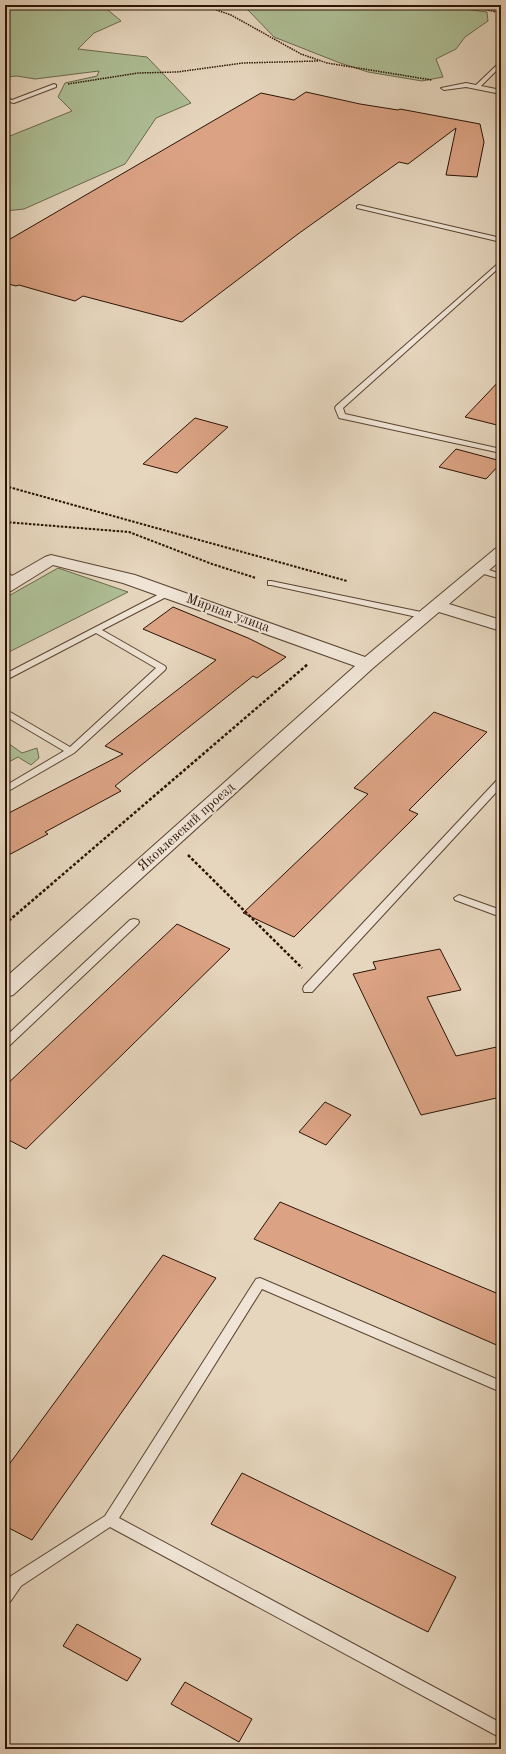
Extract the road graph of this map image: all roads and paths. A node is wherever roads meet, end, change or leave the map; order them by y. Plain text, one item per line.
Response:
1 (202, 5) edge
2 (464, 5) edge
3 (501, 13) edge
4 (320, 61) junction
5 (501, 64) edge
6 (466, 85) junction
7 (54, 86) joint
8 (477, 87) junction
9 (444, 88) dead end
10 (501, 92) edge
11 (5, 100) edge
12 (359, 207) dead end
13 (501, 240) edge
14 (501, 263) edge
15 (501, 451) edge
16 (5, 486) edge
17 (5, 522) edge
18 (501, 552) edge
19 (480, 570) junction
20 (501, 576) edge
21 (8, 580) edge
22 (271, 583) joint
23 (353, 583) dead end
24 (169, 592) junction
25 (431, 611) junction
26 (501, 626) edge
27 (96, 630) junction
28 (325, 649) junction
29 (367, 664) junction
30 (5, 677) edge
31 (5, 712) edge
32 (71, 751) junction
33 (501, 781) edge
34 (5, 790) edge
35 (172, 840) junction
36 (460, 898) dead end
37 (501, 914) edge
38 (134, 922) dead end
39 (5, 924) edge
40 (315, 982) junction
41 (308, 989) dead end
42 (5, 990) edge
43 (5, 1043) edge
44 (501, 1387) edge
45 (110, 1520) junction
46 (5, 1597) edge
47 (501, 1731) edge

1 - 4 path
2 - 3 path
4 - 6 path
4 - 7 path
5 - 8 lane
6 - 8 lane
6 - 9 lane
7 - 11 lane
8 - 10 lane
12 - 13 lane
14 - 15 lane
16 - 23 path
17 - 22 path
18 - 19 street
19 - 20 lane
19 - 25 street
21 - 24 street, Мирная улица
22 - 25 lane
24 - 27 lane
24 - 28 street, Мирная улица
25 - 26 street
25 - 29 street
27 - 30 lane
27 - 32 lane
28 - 29 street, Мирная улица
28 - 39 path
29 - 35 street, Яковлевский проезд
31 - 32 lane
32 - 34 lane
33 - 40 lane
35 - 40 path
35 - 42 street, Яковлевский проезд
36 - 37 lane
38 - 43 lane
40 - 41 lane
44 - 45 lane
45 - 46 lane
45 - 47 lane

